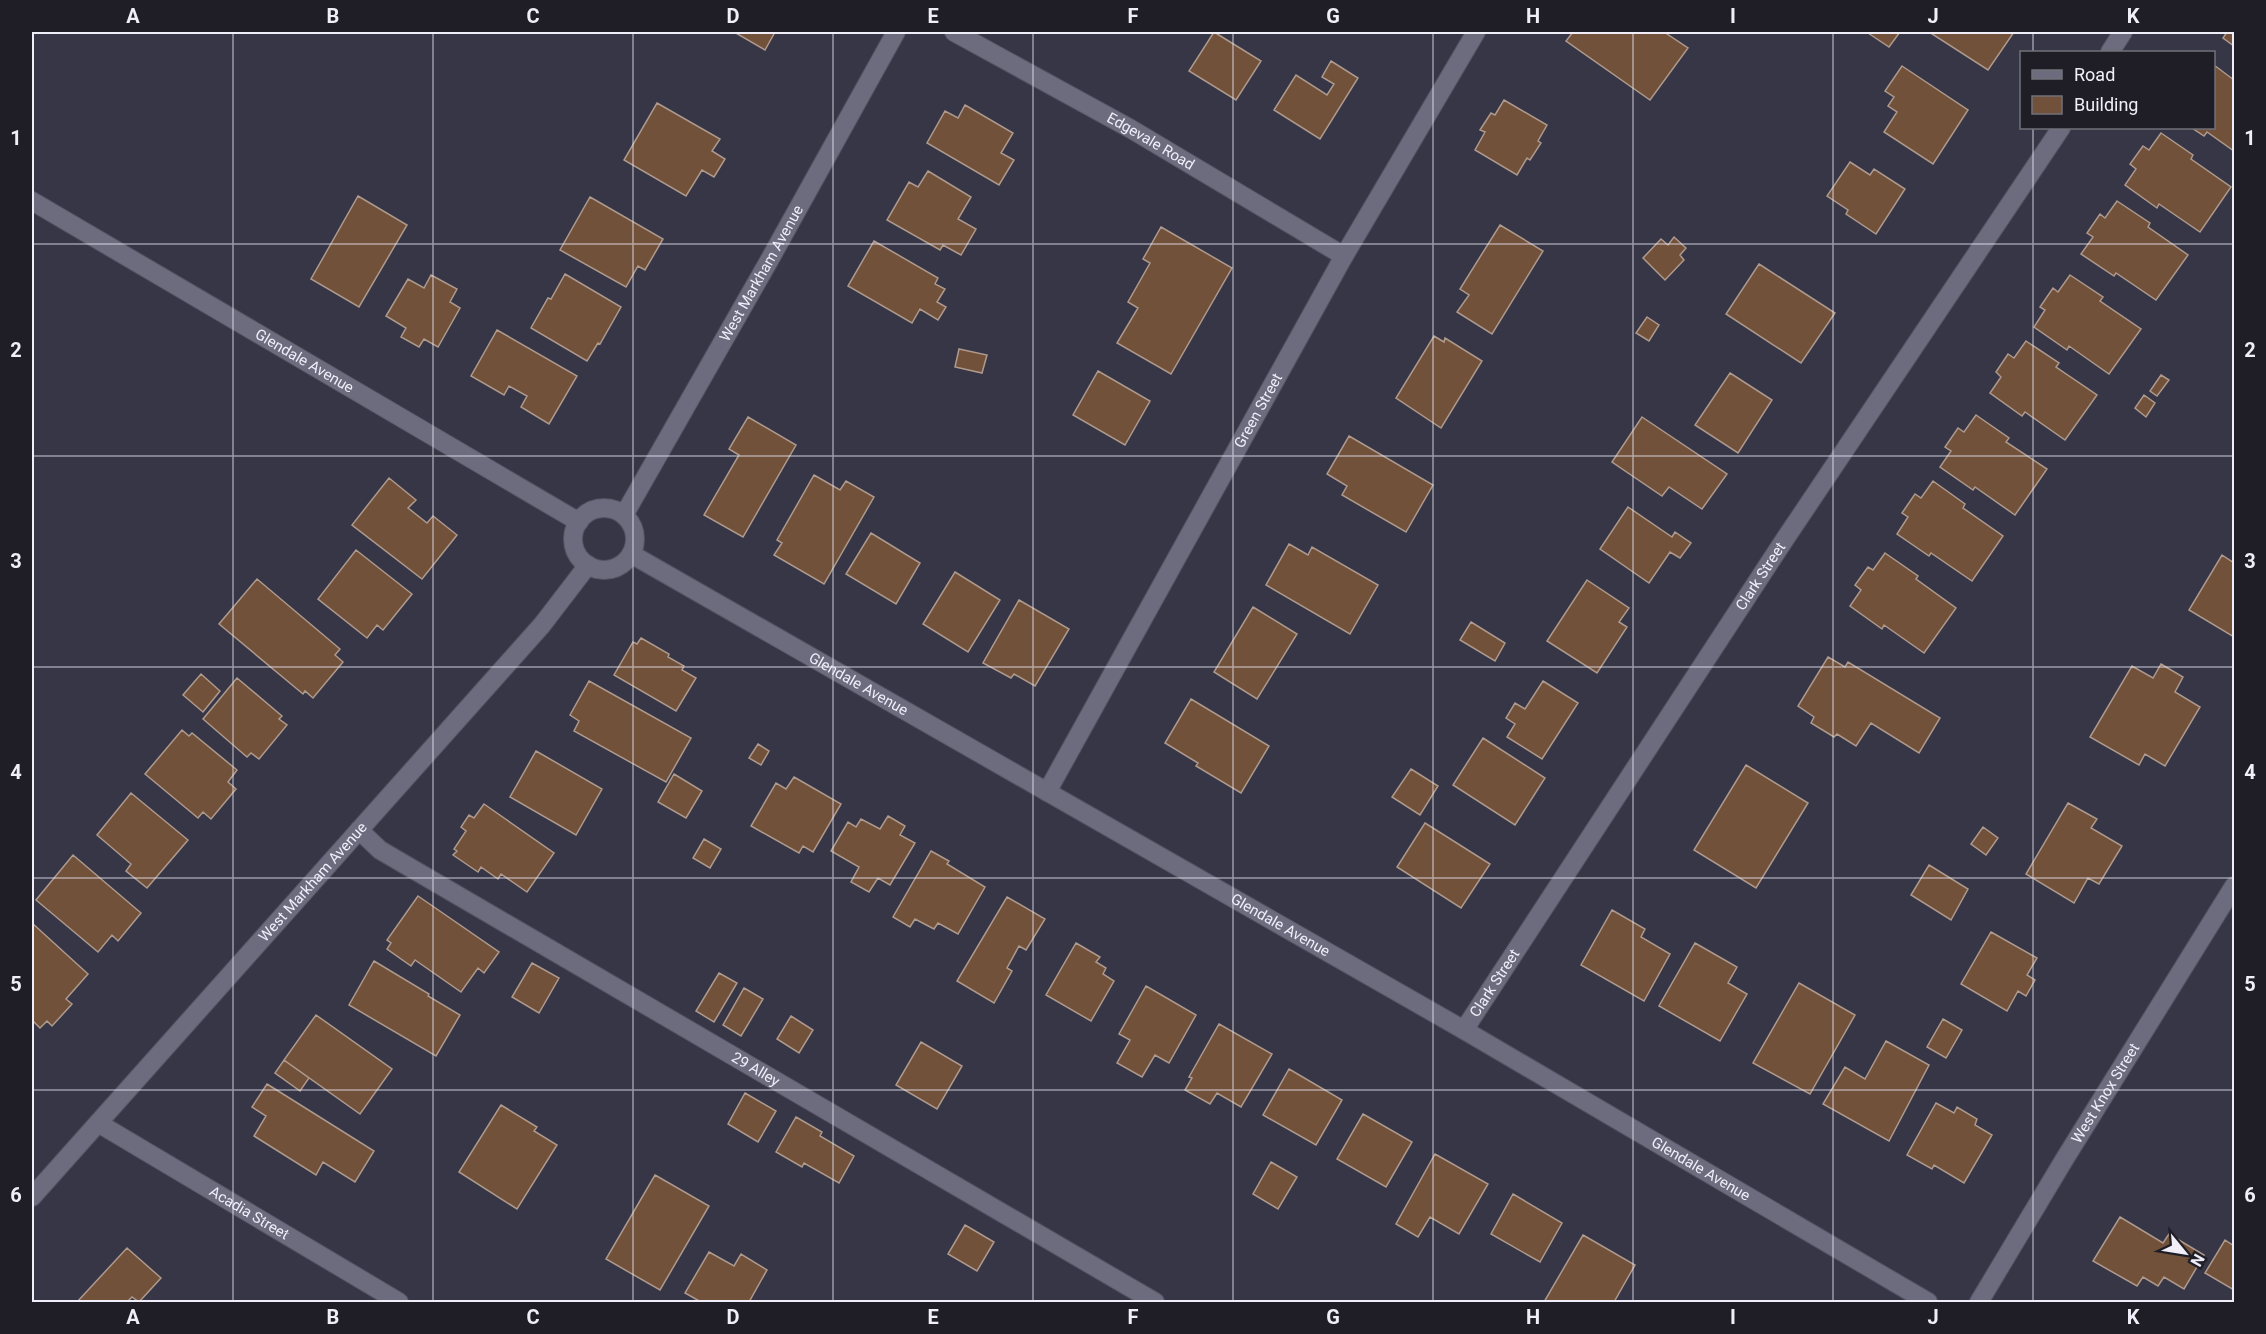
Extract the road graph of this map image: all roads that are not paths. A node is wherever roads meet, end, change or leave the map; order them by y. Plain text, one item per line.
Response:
1 (896, 32) edge
2 (954, 32) edge
3 (1476, 32) edge
4 (2123, 32) edge
5 (2111, 51) edge
6 (2060, 129) edge
7 (32, 201) edge
8 (1344, 256) junction
9 (624, 515) junction
10 (579, 522) junction
11 (632, 554) junction
12 (588, 565) junction
13 (1047, 792) junction
14 (358, 830) junction
15 (2235, 886) edge
16 (1464, 1030) junction
17 (98, 1123) junction
18 (32, 1197) edge
19 (399, 1302) edge
20 (1155, 1302) edge
21 (1928, 1302) edge
22 (1979, 1302) edge

1 - 9 street, West Markham Avenue
2 - 8 street, Edgevale Road
3 - 8 street, Green Street
4 - 5 street
6 - 16 street, Clark Street
7 - 10 street, Glendale Avenue
8 - 13 street, Green Street
9 - 10 street
9 - 11 street
10 - 12 street
11 - 12 street
11 - 13 street, Glendale Avenue
12 - 14 street, West Markham Avenue
13 - 16 street, Glendale Avenue
14 - 17 street, West Markham Avenue
14 - 20 street, 29 Alley
15 - 22 street, West Knox Street
16 - 21 street, Glendale Avenue
17 - 18 street, West Markham Avenue
17 - 19 street, Acadia Street

